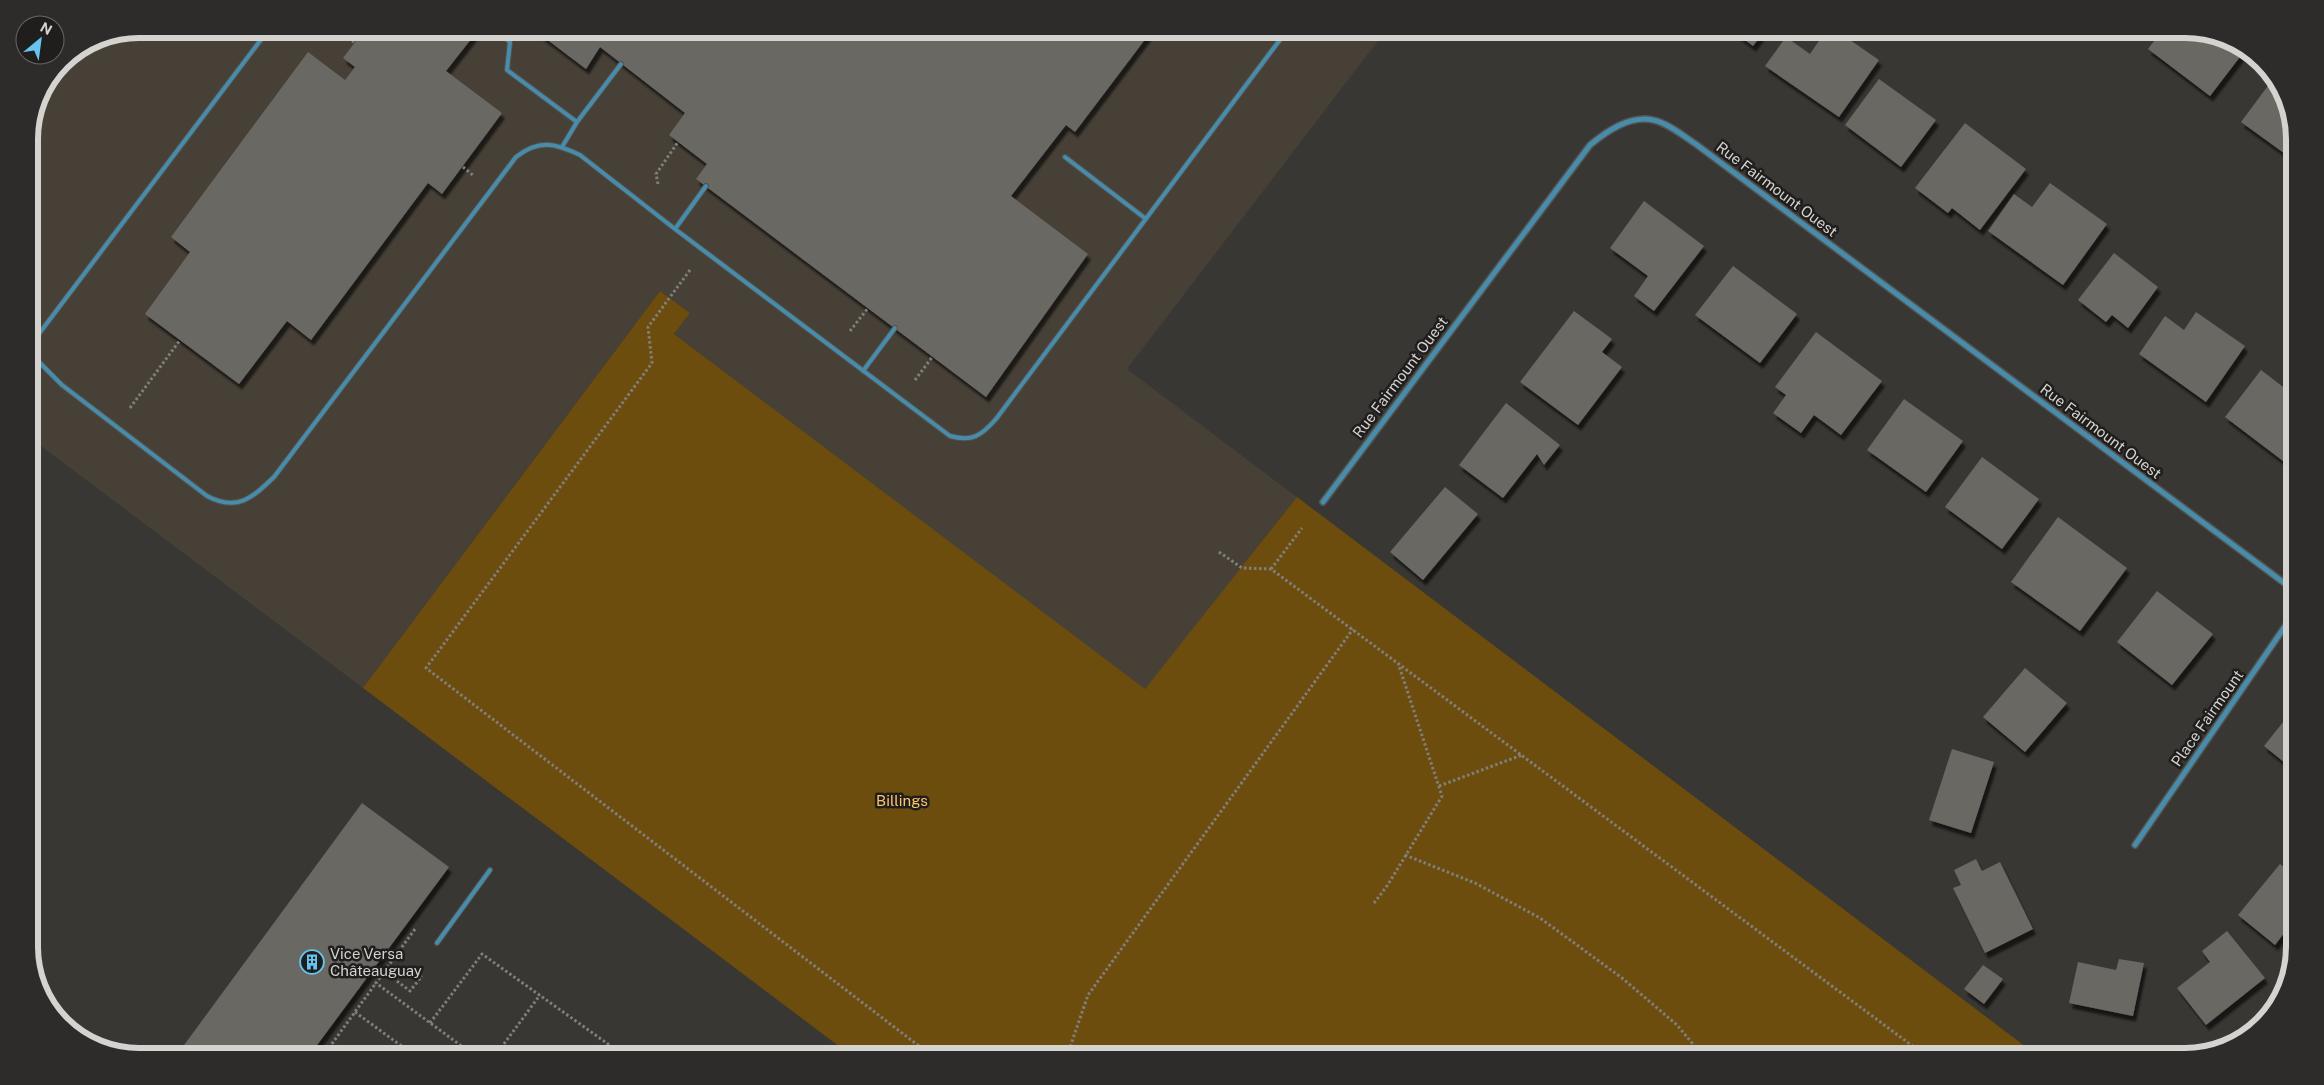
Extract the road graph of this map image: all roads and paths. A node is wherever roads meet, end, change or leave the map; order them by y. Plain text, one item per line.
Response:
1 (262, 38) edge
2 (348, 38) edge
3 (505, 38) edge
4 (1281, 38) edge
5 (354, 42) dead end
6 (621, 64) dead end
7 (577, 122) junction
8 (678, 142) dead end
9 (562, 146) junction
10 (1065, 157) dead end
11 (463, 167) dead end
12 (475, 177) dead end
13 (706, 186) dead end
14 (659, 193) dead end
15 (1146, 219) junction
16 (675, 229) junction
17 (704, 251) junction
18 (868, 308) dead end
19 (895, 328) dead end
20 (847, 334) dead end
21 (38, 335) edge
22 (180, 340) dead end
23 (933, 356) dead end
24 (38, 361) edge
25 (863, 371) junction
26 (913, 384) dead end
27 (117, 426) junction
28 (1323, 502) dead end
29 (1302, 528) dead end
30 (1219, 552) dead end
31 (1271, 569) junction
32 (2286, 584) edge
33 (2286, 625) edge
34 (1353, 629) junction
35 (1398, 662) junction
36 (1522, 755) junction
37 (1438, 786) junction
38 (2134, 845) dead end
39 (1405, 855) junction
40 (490, 870) dead end
41 (1374, 903) dead end
42 (419, 924) dead end
43 (437, 943) dead end
44 (385, 972) junction
45 (422, 976) dead end
46 (376, 983) junction
47 (540, 995) junction
48 (355, 1012) junction
49 (430, 1023) junction
50 (329, 1048) edge
51 (405, 1048) edge
52 (464, 1048) edge
53 (501, 1048) edge
54 (605, 1048) edge
55 (922, 1048) edge
56 (1070, 1048) edge
57 (1696, 1048) edge
58 (1915, 1048) edge

1 - 21 lane
2 - 5 path
3 - 7 lane
4 - 15 lane
6 - 7 lane
7 - 9 lane
8 - 14 path
9 - 16 lane
9 - 27 lane
10 - 15 lane
11 - 12 path
13 - 16 lane
15 - 25 lane
16 - 17 lane
17 - 25 lane
17 - 55 path
18 - 20 path
19 - 25 lane
22 - 27 path
23 - 26 path
24 - 27 lane
28 - 32 street, Rue Fairmount Ouest
29 - 31 path
30 - 31 path
31 - 34 path
33 - 38 street, Place Fairmount
34 - 35 path
34 - 56 path
35 - 36 path
35 - 37 path
36 - 37 path
36 - 58 path
37 - 39 path
39 - 41 path
39 - 57 path
40 - 43 lane
42 - 44 path
44 - 45 path
44 - 46 path
46 - 48 path
46 - 49 path
47 - 49 path
47 - 53 path
47 - 54 path
48 - 50 path
48 - 51 path
49 - 52 path

